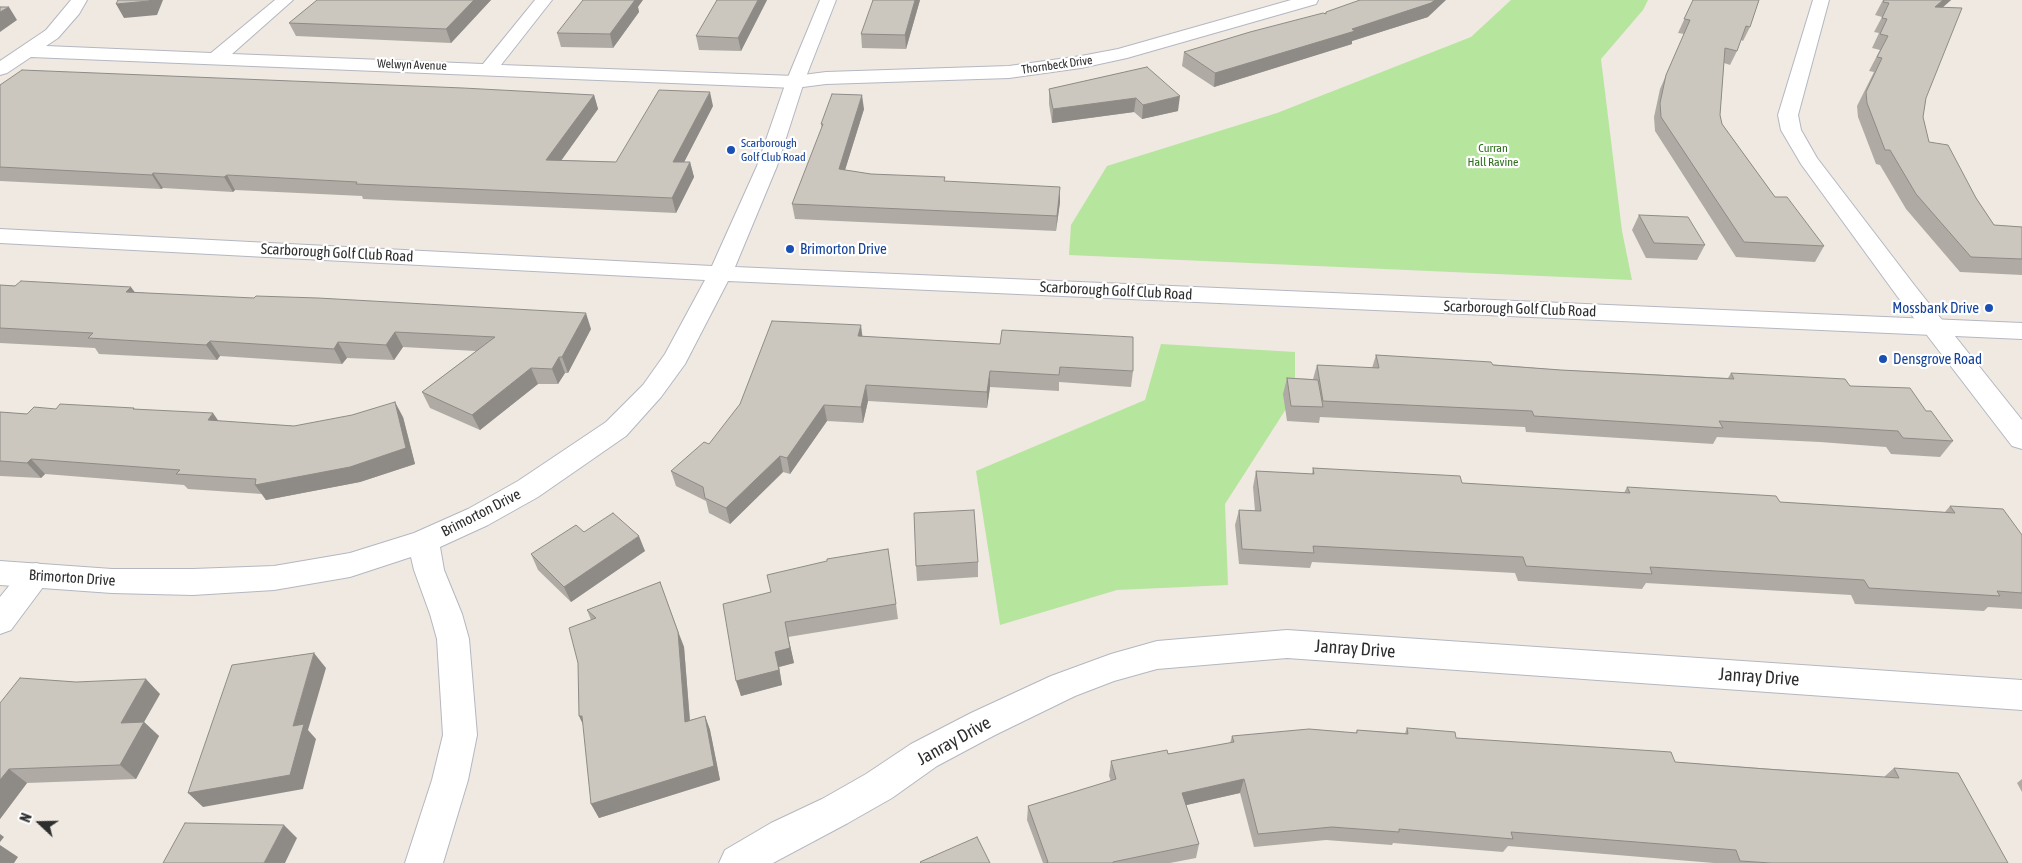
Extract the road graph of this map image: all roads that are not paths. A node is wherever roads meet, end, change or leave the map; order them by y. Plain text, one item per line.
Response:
1 (79, 0) edge
2 (285, 0) edge
3 (544, 0) edge
4 (828, 0) edge
5 (1310, 0) edge
6 (1821, 0) edge
7 (29, 51) junction
8 (216, 58) junction
9 (489, 68) junction
10 (0, 69) edge
11 (795, 82) junction
12 (0, 236) edge
13 (720, 274) junction
14 (1934, 326) junction
15 (2022, 330) edge
16 (2022, 439) edge
17 (424, 541) junction
18 (0, 573) edge
19 (36, 575) junction
20 (0, 621) edge
21 (2022, 694) edge
22 (424, 863) edge
23 (738, 863) edge

1 - 7 street
2 - 8 street
3 - 9 street
4 - 11 street, Brimorton Drive
5 - 11 street, Thornbeck Drive
6 - 14 street
7 - 8 street, Welwyn Avenue
7 - 10 street
8 - 9 street, Welwyn Avenue
9 - 11 street, Welwyn Avenue
11 - 13 street, Brimorton Drive
12 - 13 street, Scarborough Golf Club Road
13 - 14 street, Scarborough Golf Club Road
13 - 17 street, Brimorton Drive
14 - 15 street, Scarborough Golf Club Road
14 - 16 street
17 - 19 street, Brimorton Drive
17 - 22 street
18 - 19 street, Brimorton Drive
19 - 20 street
21 - 23 street, Janray Drive

